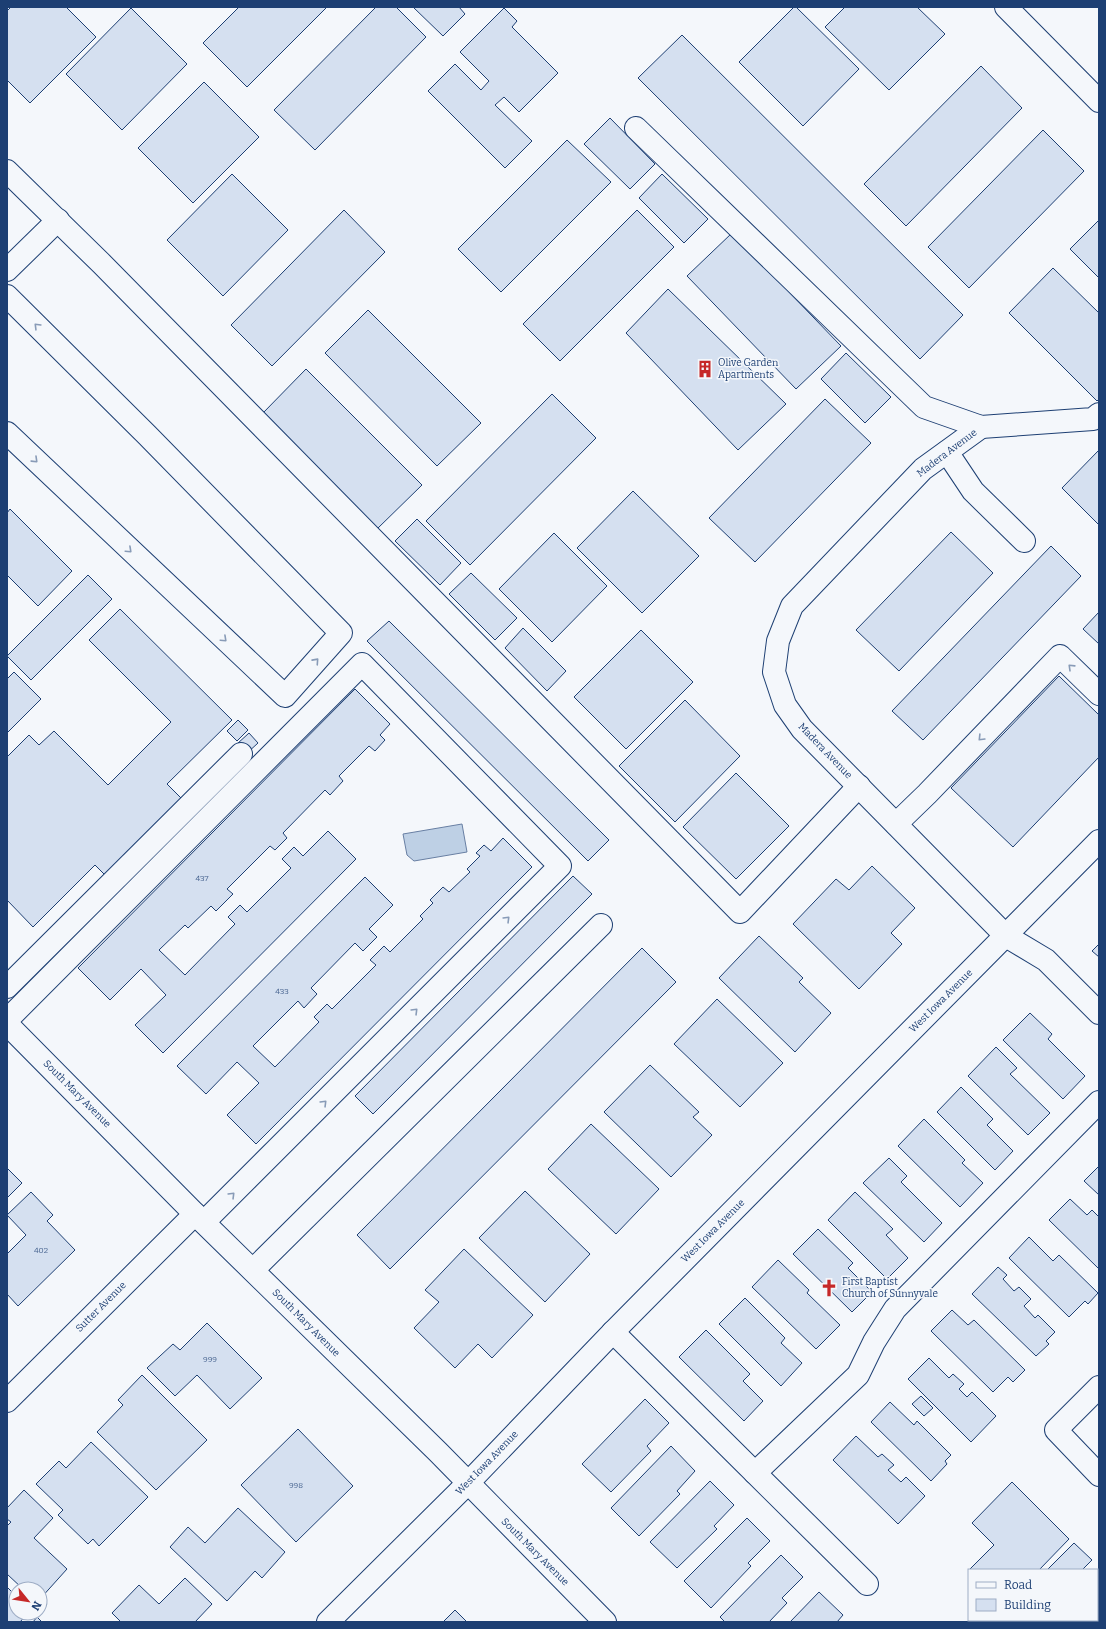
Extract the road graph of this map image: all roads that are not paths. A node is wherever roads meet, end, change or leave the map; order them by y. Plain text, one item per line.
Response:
1 (1006, 7) edge
2 (1099, 101) edge
3 (636, 128) dead end
4 (7, 171) edge
5 (58, 220) junction
6 (7, 270) edge
7 (7, 296) edge
8 (1099, 414) edge
9 (981, 427) junction
10 (7, 433) edge
11 (947, 452) junction
12 (1024, 540) dead end
13 (1099, 694) edge
14 (241, 754) dead end
15 (859, 786) junction
16 (896, 824) junction
17 (1099, 841) edge
18 (601, 925) dead end
19 (1006, 936) junction
20 (7, 987) edge
21 (1099, 1013) edge
22 (7, 1020) edge
23 (7, 1024) edge
24 (1099, 1102) edge
25 (200, 1218) junction
26 (253, 1270) junction
27 (613, 1332) junction
28 (1099, 1387) edge
29 (7, 1401) edge
30 (755, 1473) junction
31 (1099, 1475) edge
32 (468, 1483) junction
33 (867, 1584) dead end
34 (328, 1622) edge
35 (605, 1622) edge

1 - 2 street
3 - 9 street
4 - 5 street
5 - 6 street
5 - 15 street
10 -> 7 street
8 - 9 street
9 - 11 street, Madera Avenue
11 - 12 street
11 - 15 street, Madera Avenue
13 -> 16 street
14 - 20 street
15 - 16 street, Madera Avenue
16 - 19 street, Madera Avenue
17 - 19 street, West Iowa Avenue
18 - 26 street
19 - 21 street, Madera Avenue
19 - 27 street, West Iowa Avenue
25 -> 22 street, Sutter Avenue
23 - 25 street, South Mary Avenue
24 - 30 street
25 - 26 street, South Mary Avenue
25 - 29 street, Sutter Avenue
26 - 32 street, South Mary Avenue
27 - 30 street
27 - 32 street, West Iowa Avenue
28 - 31 street
30 - 33 street
32 - 34 street, West Iowa Avenue
32 - 35 street, South Mary Avenue

